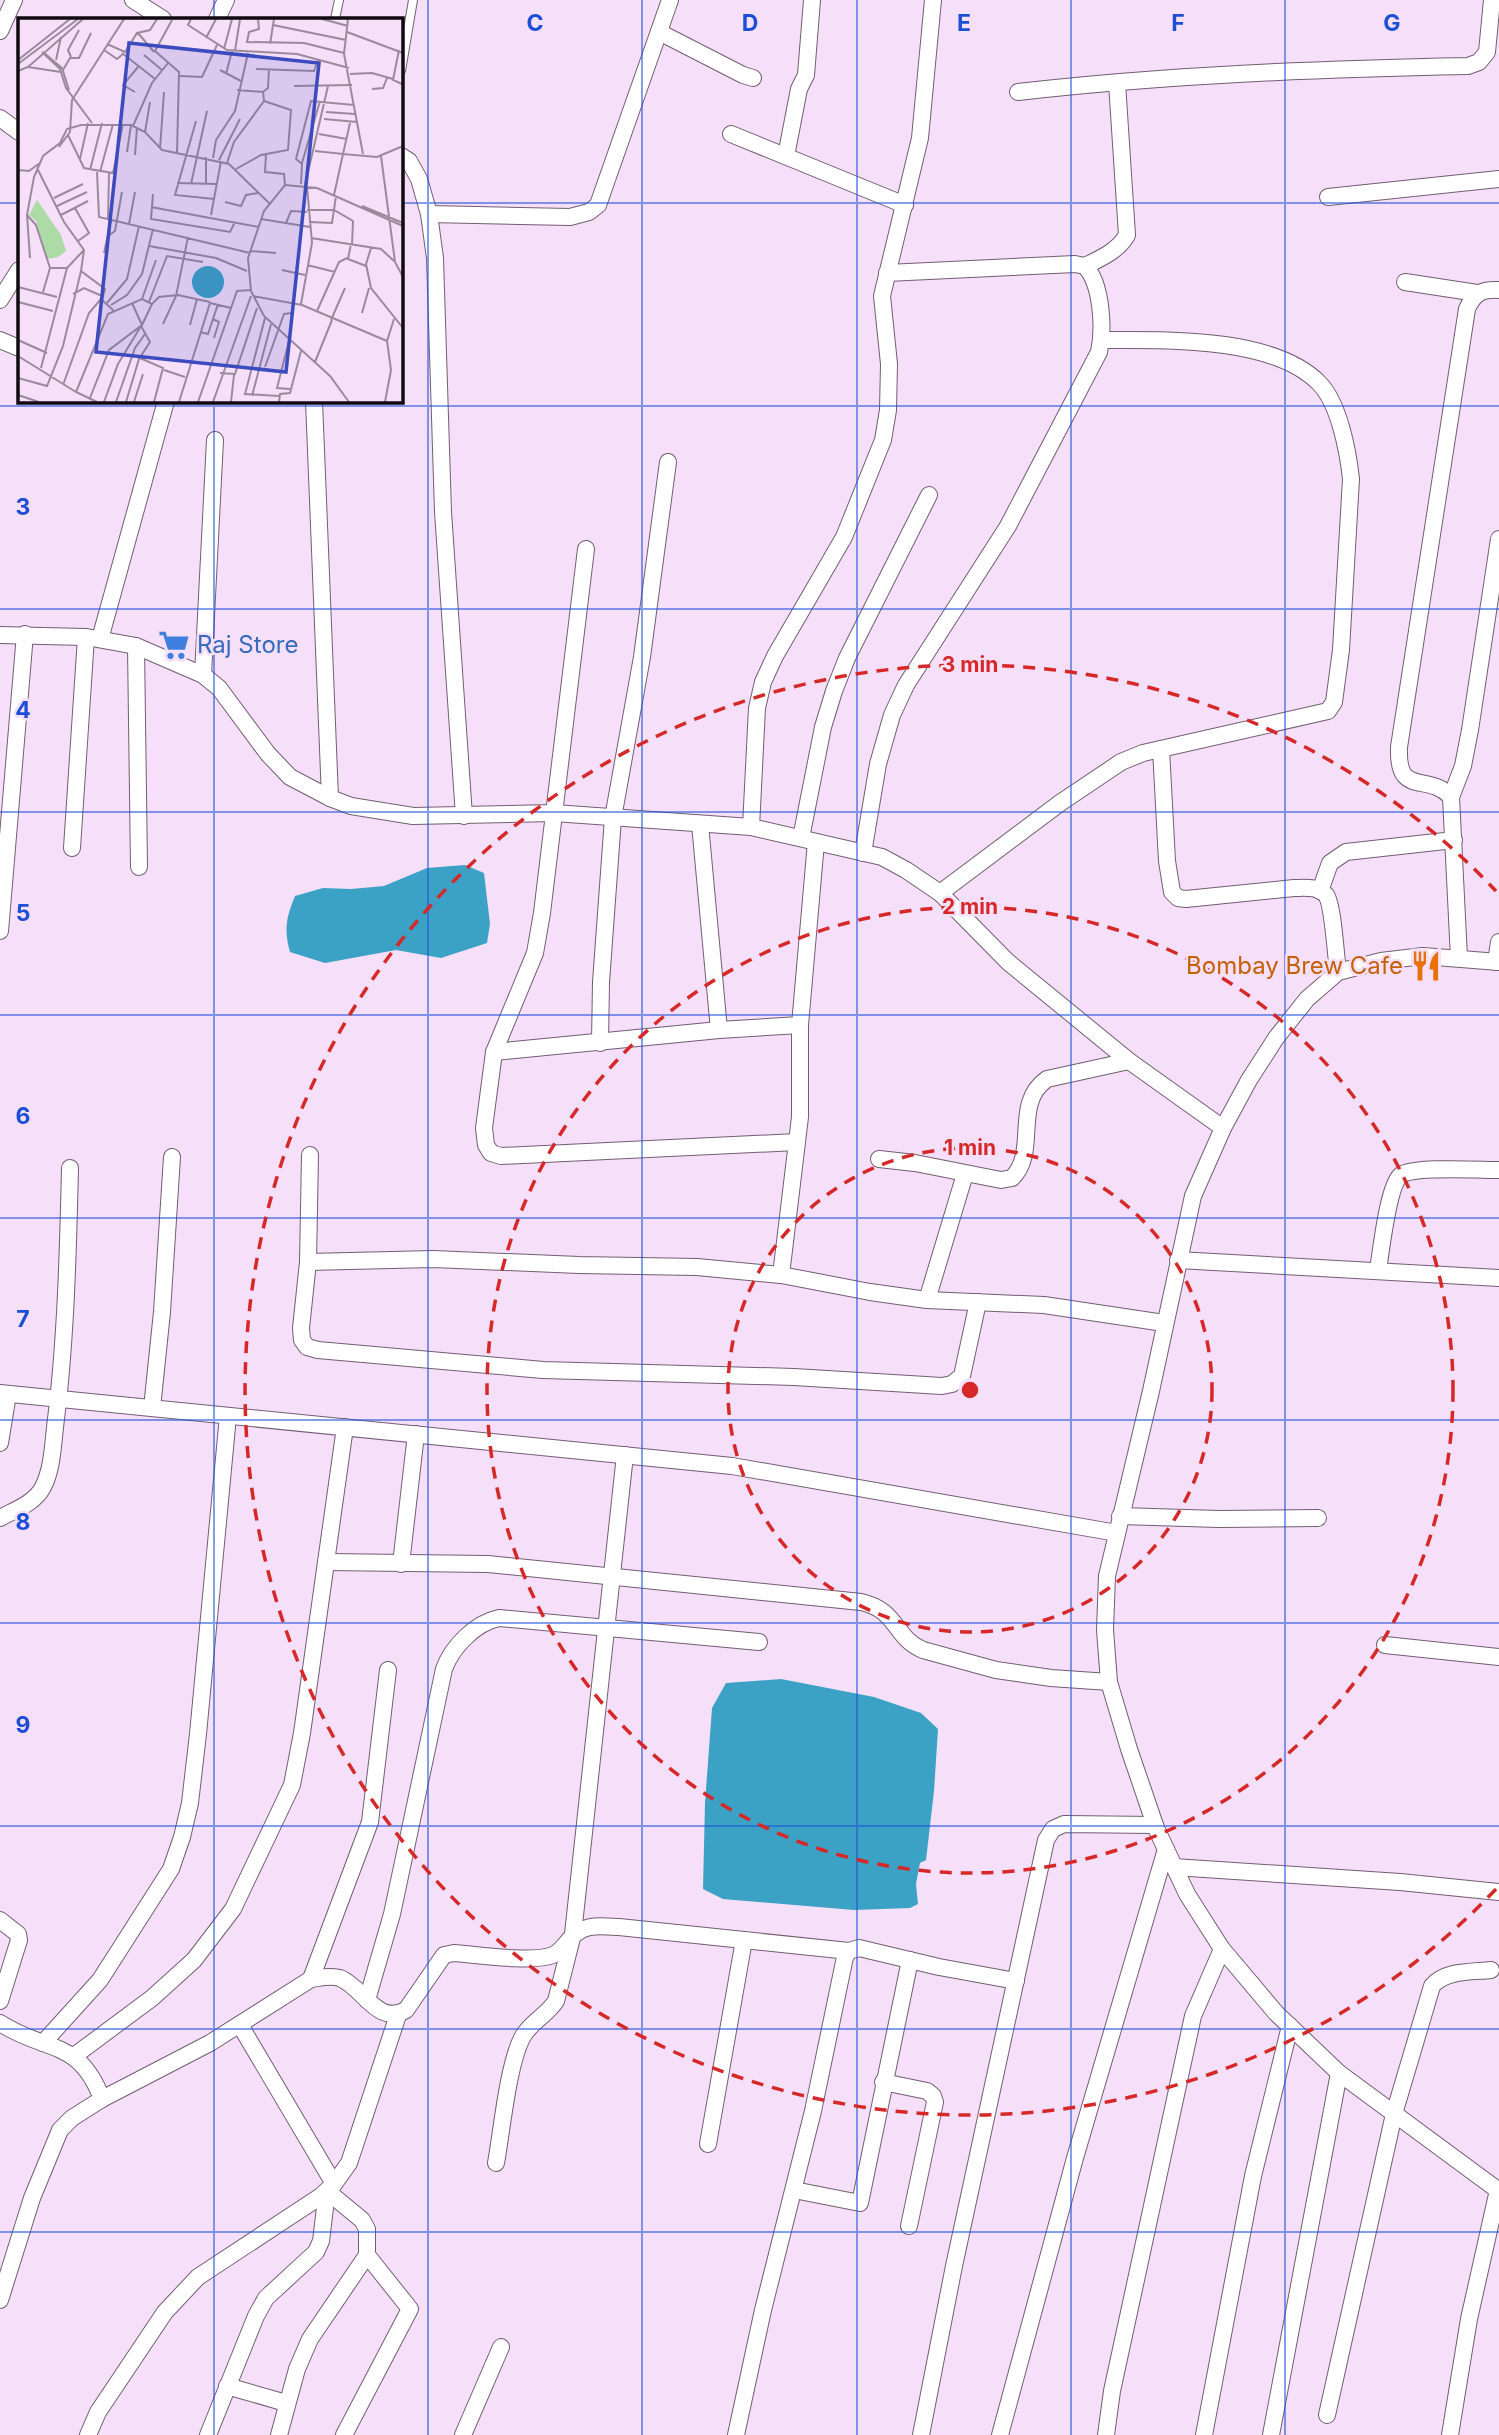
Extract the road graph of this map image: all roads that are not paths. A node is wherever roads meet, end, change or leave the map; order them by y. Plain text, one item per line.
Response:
1 (14, 0) edge
2 (133, 0) edge
3 (226, 0) edge
4 (339, 0) edge
5 (413, 0) edge
6 (670, 0) edge
7 (812, 0) edge
8 (933, 0) edge
9 (1492, 0) edge
10 (161, 18) edge
11 (217, 18) edge
12 (335, 18) edge
13 (0, 31) edge
14 (659, 33) junction
15 (402, 65) edge
16 (753, 78) dead end
17 (1117, 83) junction
18 (1018, 92) dead end
19 (0, 118) edge
20 (18, 131) edge
21 (731, 134) dead end
22 (786, 156) junction
23 (402, 157) edge
24 (1499, 178) edge
25 (1328, 197) dead end
26 (905, 205) junction
27 (429, 214) junction
28 (1085, 266) junction
29 (18, 272) edge
30 (887, 273) junction
31 (1405, 282) dead end
32 (1499, 290) edge
33 (1477, 293) junction
34 (0, 300) edge
35 (0, 340) edge
36 (1102, 340) junction
37 (18, 348) edge
38 (166, 402) edge
39 (314, 402) edge
40 (215, 440) dead end
41 (668, 462) dead end
42 (929, 495) dead end
43 (1499, 539) edge
44 (586, 549) dead end
45 (25, 634) junction
46 (0, 635) edge
47 (93, 638) junction
48 (136, 646) junction
49 (203, 675) junction
50 (1161, 749) junction
51 (1451, 797) junction
52 (330, 798) junction
53 (554, 813) junction
54 (464, 816) junction
55 (613, 818) junction
56 (700, 824) junction
57 (751, 827) junction
58 (809, 840) junction
59 (1454, 840) junction
60 (72, 848) dead end
61 (863, 853) junction
62 (139, 867) dead end
63 (1320, 891) junction
64 (940, 893) junction
65 (0, 931) edge
66 (1499, 942) edge
67 (1459, 958) junction
68 (1497, 962) edge
69 (1338, 972) junction
70 (800, 1025) junction
71 (719, 1030) junction
72 (600, 1043) junction
73 (494, 1052) junction
74 (1129, 1061) junction
75 (1223, 1128) junction
76 (797, 1142) junction
77 (310, 1155) dead end
78 (172, 1157) dead end
79 (879, 1159) dead end
80 (70, 1168) dead end
81 (1499, 1170) edge
82 (965, 1174) junction
83 (1178, 1260) junction
84 (307, 1262) junction
85 (1378, 1270) junction
86 (781, 1275) junction
87 (1499, 1278) edge
88 (927, 1300) junction
89 (978, 1302) junction
90 (1164, 1323) junction
91 (4, 1393) edge
92 (58, 1399) junction
93 (152, 1408) junction
94 (228, 1416) junction
95 (345, 1427) junction
96 (416, 1434) junction
97 (0, 1443) edge
98 (625, 1455) junction
99 (1120, 1516) junction
100 (0, 1518) edge
101 (1318, 1518) dead end
102 (1116, 1533) junction
103 (326, 1562) junction
104 (401, 1564) junction
105 (611, 1576) junction
106 (606, 1627) junction
107 (760, 1642) dead end
108 (1385, 1645) dead end
109 (1499, 1657) edge
110 (388, 1670) dead end
111 (1109, 1682) junction
112 (1155, 1825) junction
113 (1166, 1849) junction
114 (1174, 1867) junction
115 (1499, 1892) edge
116 (0, 1920) edge
117 (573, 1934) junction
118 (744, 1940) junction
119 (1222, 1949) junction
120 (849, 1951) junction
121 (910, 1960) junction
122 (1491, 1970) dead end
123 (311, 1979) junction
124 (1016, 1981) junction
125 (1, 1994) edge
126 (367, 2000) junction
127 (398, 2015) junction
128 (0, 2023) edge
129 (240, 2025) junction
130 (1290, 2026) junction
131 (43, 2043) junction
132 (74, 2056) junction
133 (1339, 2073) junction
134 (883, 2082) junction
135 (102, 2099) junction
136 (1394, 2113) junction
137 (708, 2144) dead end
138 (496, 2163) dead end
139 (331, 2188) junction
140 (794, 2190) junction
141 (1499, 2191) edge
142 (909, 2226) dead end
143 (367, 2255) junction
144 (0, 2300) edge
145 (500, 2347) dead end
146 (227, 2386) junction
147 (286, 2403) junction
148 (1327, 2415) dead end
149 (88, 2435) edge
150 (208, 2435) edge
151 (279, 2435) edge
152 (344, 2435) edge
153 (463, 2435) edge
154 (736, 2435) edge
155 (921, 2435) edge
156 (1000, 2435) edge
157 (1106, 2435) edge
158 (1204, 2435) edge
159 (1271, 2435) edge
160 (1450, 2435) edge

1 - 13 street
2 - 10 street
3 - 11 street
4 - 12 lane
5 - 15 lane
6 - 14 street
7 - 22 street
8 - 26 street
9 - 17 street
14 - 16 street
14 - 27 street
17 - 18 street
17 - 28 street
19 - 20 street
21 - 22 street
22 - 26 street
23 - 27 street
24 - 25 street
26 - 30 street
27 - 54 street
28 - 30 street
28 - 36 street
29 - 34 street
30 - 57 street
31 - 33 street
32 - 33 street
33 - 51 street
35 - 37 street
36 - 50 street
36 - 61 street
38 - 47 street
39 - 52 street
40 - 49 street
41 - 55 street
42 - 58 street
43 - 51 street
44 - 53 street
45 - 46 street
45 - 47 street
45 - 65 street
47 - 48 street
47 - 60 street
48 - 49 street
48 - 62 street
49 - 52 street
50 - 63 street
50 - 64 street
51 - 59 street
52 - 54 street
53 - 54 street
53 - 55 street
53 - 73 street
55 - 56 street
55 - 72 street
56 - 57 street
56 - 71 street
57 - 58 street
58 - 61 street
58 - 70 street
59 - 63 street
59 - 67 street
61 - 64 street
63 - 69 street
64 - 74 street
66 - 68 street
67 - 68 street
67 - 69 street
69 - 75 street
70 - 71 street
70 - 76 street
71 - 72 street
72 - 73 street
73 - 76 street
74 - 75 street
74 - 82 street
75 - 83 street
76 - 86 street
77 - 84 street
78 - 93 street
79 - 82 street
80 - 92 street
81 - 85 street
82 - 88 street
83 - 85 street
83 - 90 street
84 - 86 street
84 - 89 street
85 - 87 street
86 - 88 street
88 - 89 street
89 - 90 street
90 - 99 street
91 - 92 street
91 - 97 street
92 - 93 street
92 - 100 street
93 - 94 street
94 - 95 street
94 - 131 street
95 - 96 street
95 - 103 street
96 - 98 street
96 - 104 street
98 - 102 street
98 - 105 street
99 - 101 street
99 - 102 street
102 - 111 street
103 - 104 street
103 - 132 street
104 - 105 street
105 - 106 street
105 - 111 street
106 - 107 street
106 - 117 street
106 - 126 street
108 - 109 street
110 - 123 street
111 - 112 street
112 - 113 street
112 - 124 street
113 - 114 street
113 - 156 street
114 - 115 street
114 - 119 street
116 - 125 street
117 - 118 street
117 - 127 street
117 - 138 street
118 - 120 street
118 - 137 street
119 - 130 street
119 - 157 street
120 - 121 street
120 - 140 street
121 - 124 street
121 - 134 street
122 - 136 street
123 - 126 street
123 - 129 street
124 - 155 street
126 - 127 street
127 - 139 street
128 - 131 street
129 - 135 street
129 - 139 street
130 - 133 street
130 - 158 street
131 - 132 street
132 - 135 street
133 - 136 street
133 - 159 street
134 - 140 street
134 - 142 street
135 - 144 street
136 - 141 street
136 - 148 street
139 - 143 street
139 - 146 street
139 - 149 street
140 - 154 street
141 - 160 street
143 - 147 street
143 - 152 street
145 - 153 street
146 - 147 street
146 - 150 street
147 - 151 street

